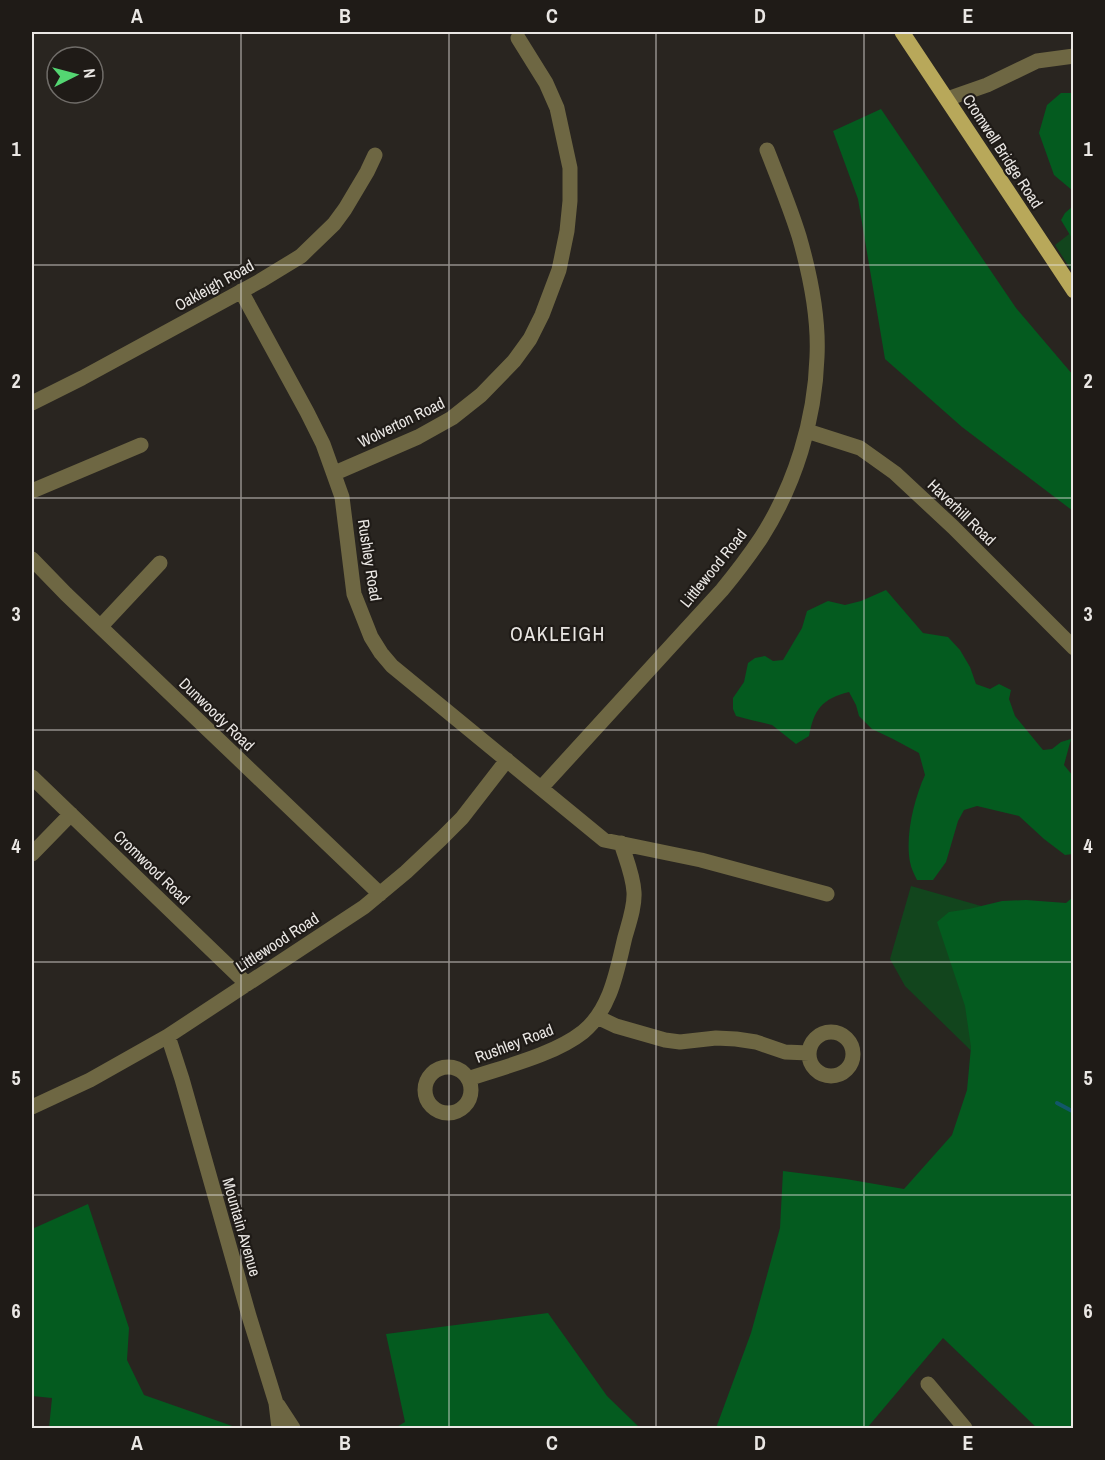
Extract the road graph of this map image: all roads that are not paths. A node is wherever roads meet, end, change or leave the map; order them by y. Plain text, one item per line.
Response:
1 (902, 32) edge
2 (518, 38) dead end
3 (1074, 56) edge
4 (947, 99) junction
5 (767, 150) dead end
6 (375, 155) dead end
7 (241, 291) junction
8 (1074, 291) edge
9 (32, 403) edge
10 (807, 430) junction
11 (141, 445) dead end
12 (335, 473) junction
13 (32, 491) edge
14 (32, 559) edge
15 (160, 563) dead end
16 (101, 626) junction
17 (1074, 648) edge
18 (507, 760) junction
19 (32, 777) edge
20 (541, 788) junction
21 (71, 814) junction
22 (621, 843) junction
23 (32, 854) edge
24 (380, 894) junction
25 (827, 894) dead end
26 (247, 984) junction
27 (597, 1017) junction
28 (168, 1036) junction
29 (809, 1053) dead end
30 (468, 1079) dead end
31 (32, 1107) edge
32 (928, 1384) dead end
33 (276, 1403) junction
34 (279, 1428) edge
35 (293, 1428) edge
36 (965, 1428) edge

1 - 4 main road, Cromwell Bridge Road
2 - 12 street, Wolverton Road
3 - 4 street
4 - 8 main road, Cromwell Bridge Road
5 - 10 street, Littlewood Road
6 - 7 street, Oakleigh Road
7 - 9 street, Oakleigh Road
7 - 12 street, Rushley Road
10 - 17 street, Haverhill Road
10 - 20 street, Littlewood Road
11 - 13 street
12 - 18 street, Rushley Road
14 - 16 street, Dunwoody Road
15 - 16 street
16 - 24 street, Dunwoody Road
18 - 20 street, Rushley Road
18 - 24 street, Littlewood Road
19 - 21 street, Cromwood Road
20 - 22 street, Rushley Road
21 - 23 street
21 - 26 street, Cromwood Road
22 - 25 street, Rushley Road
22 - 27 street, Rushley Road
24 - 26 street, Littlewood Road
26 - 28 street, Littlewood Road
27 - 29 street
27 - 30 street, Rushley Road
28 - 31 street, Littlewood Road
28 - 33 street, Mountain Avenue
32 - 36 street
33 - 34 street, Mountain Avenue
33 - 35 street

